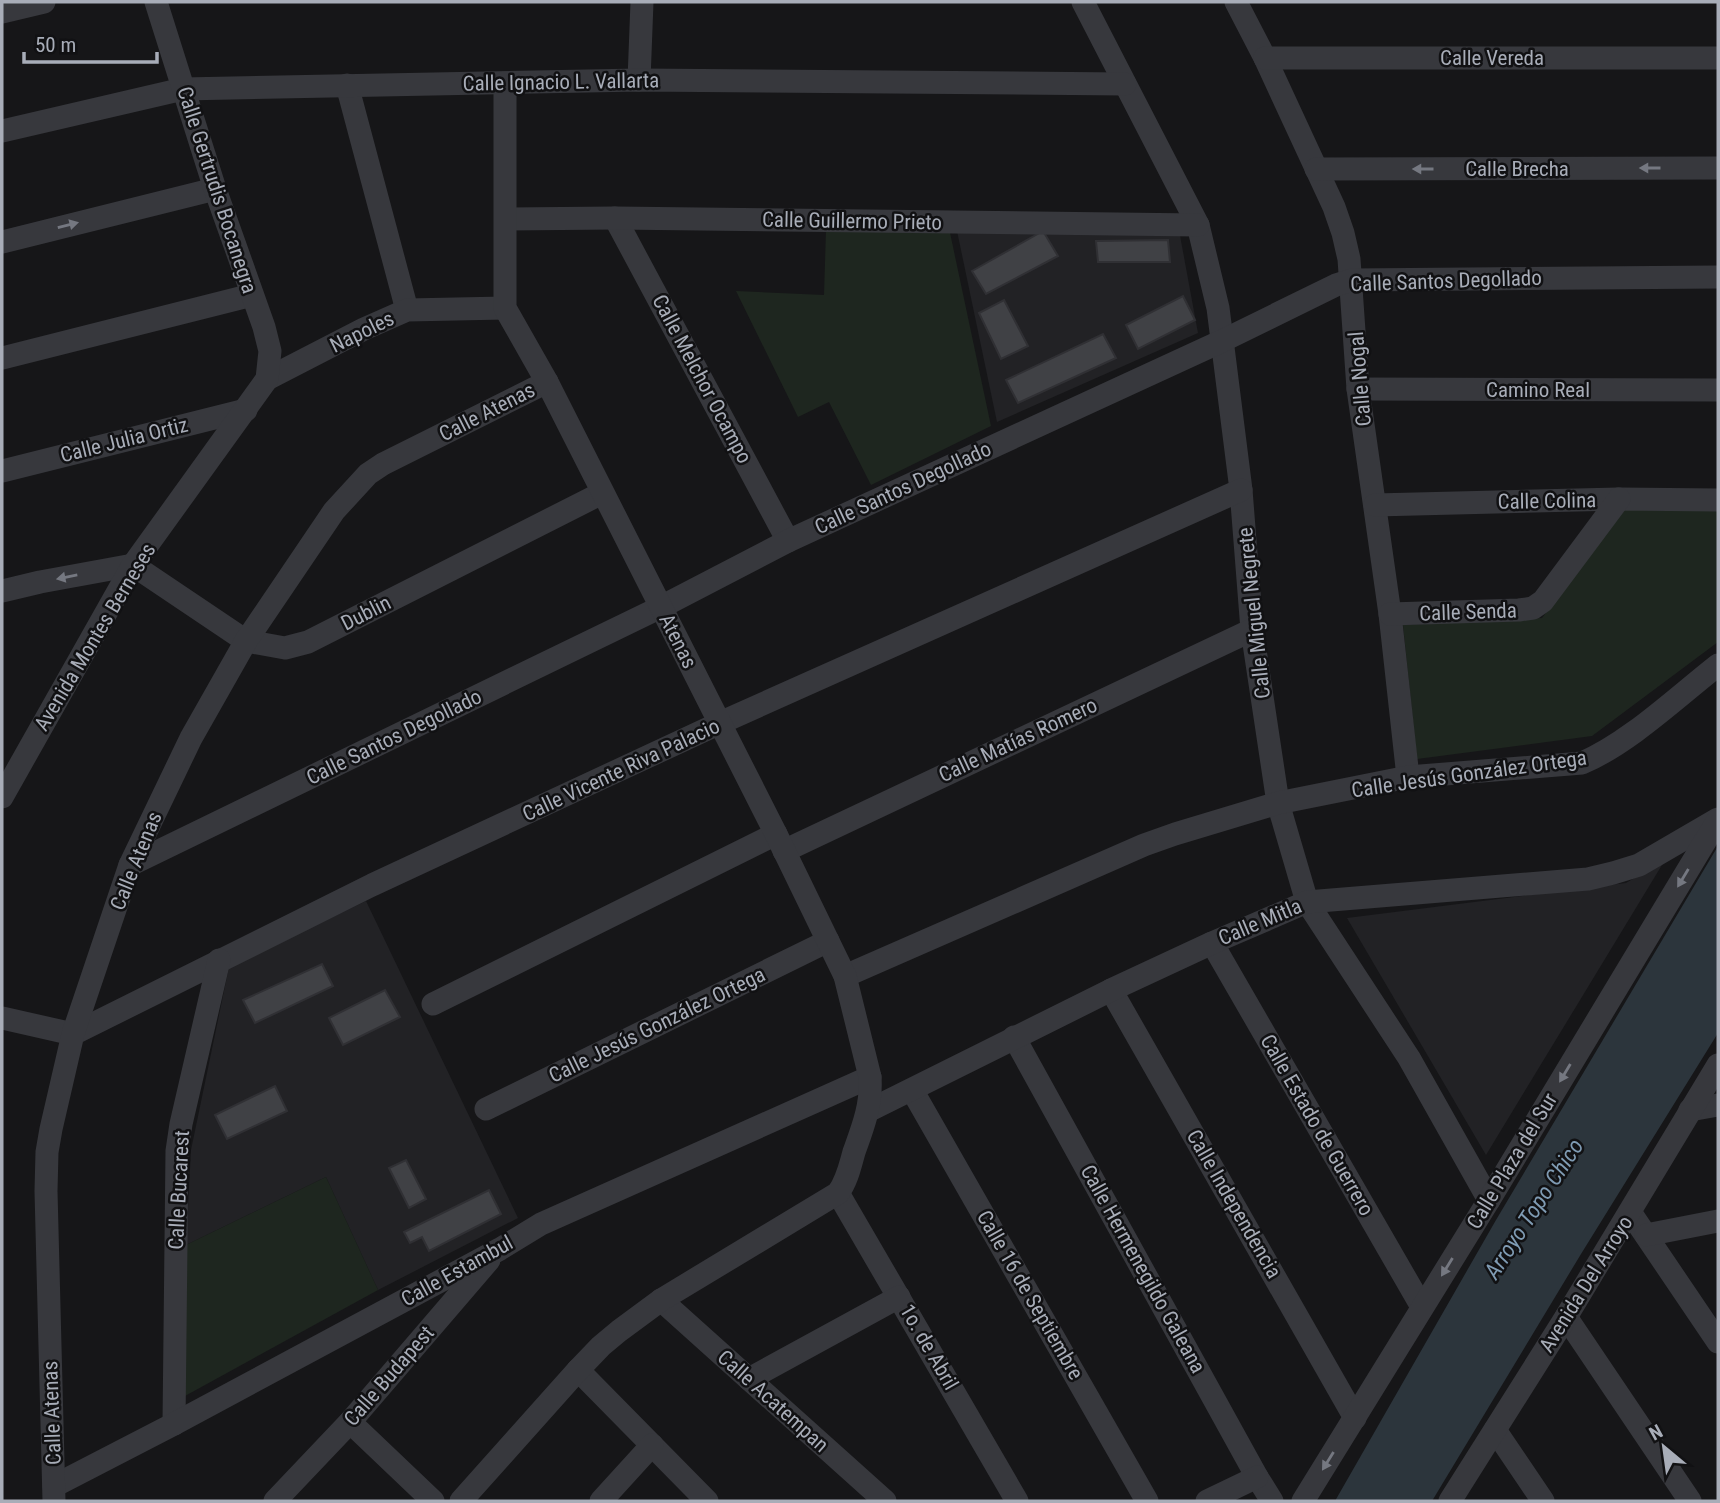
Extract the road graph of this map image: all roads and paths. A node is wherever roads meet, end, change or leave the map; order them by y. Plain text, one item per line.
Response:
1 (44, 2) edge
2 (156, 2) edge
3 (642, 2) edge
4 (1083, 2) edge
5 (1236, 2) edge
6 (2, 12) edge
7 (1265, 58) junction
8 (1718, 58) edge
9 (639, 80) junction
10 (505, 83) junction
11 (347, 85) junction
12 (1125, 85) junction
13 (183, 89) junction
14 (2, 131) edge
15 (1718, 168) edge
16 (1316, 169) junction
17 (215, 189) junction
18 (615, 218) junction
19 (506, 219) junction
20 (1198, 225) junction
21 (2, 242) edge
22 (1718, 277) edge
23 (1352, 280) junction
24 (251, 295) junction
25 (505, 308) junction
26 (407, 310) junction
27 (1222, 341) junction
28 (2, 358) edge
29 (267, 379) junction
30 (547, 382) junction
31 (1359, 389) junction
32 (1718, 390) edge
33 (246, 410) junction
34 (2, 471) edge
35 (1241, 490) junction
36 (602, 493) junction
37 (1619, 499) junction
38 (1718, 500) edge
39 (1375, 505) junction
40 (788, 541) junction
41 (133, 565) junction
42 (2, 591) edge
43 (661, 607) junction
44 (1390, 614) junction
45 (1252, 630) junction
46 (246, 641) junction
47 (1718, 665) edge
48 (720, 723) junction
49 (1408, 777) junction
50 (2, 797) edge
51 (1278, 803) junction
52 (1718, 820) edge
53 (780, 842) junction
54 (130, 865) junction
55 (1307, 902) junction
56 (828, 941) junction
57 (1212, 943) junction
58 (219, 960) junction
59 (845, 976) junction
60 (1111, 990) junction
61 (433, 1004) dead end
62 (2, 1018) edge
63 (73, 1034) junction
64 (1014, 1037) junction
65 (1718, 1065) edge
66 (870, 1077) junction
67 (912, 1090) junction
68 (1718, 1105) edge
69 (486, 1109) dead end
70 (1690, 1110) junction
71 (868, 1111) junction
72 (838, 1193) junction
73 (1489, 1200) junction
74 (1630, 1212) junction
75 (1718, 1221) edge
76 (1646, 1235) junction
77 (499, 1248) junction
78 (899, 1297) junction
79 (661, 1300) junction
80 (1422, 1307) junction
81 (1566, 1317) junction
82 (1718, 1342) edge
83 (578, 1370) junction
84 (749, 1379) junction
85 (1355, 1418) junction
86 (350, 1422) junction
87 (174, 1424) junction
88 (1495, 1430) junction
89 (652, 1445) junction
90 (1257, 1477) junction
91 (54, 1493) edge
92 (275, 1501) edge
93 (433, 1501) edge
94 (461, 1501) edge
95 (601, 1501) edge
96 (707, 1501) edge
97 (885, 1501) edge
98 (1017, 1501) edge
99 (1147, 1501) edge
100 (1207, 1501) edge
101 (1272, 1501) edge
102 (1303, 1501) edge
103 (1450, 1501) edge
104 (1543, 1501) edge
105 (1690, 1501) edge

1 - 6 street
2 - 13 street, Calle Gertrudis Bocanegra
3 - 9 street
4 - 12 street, Calle Miguel Negrete
5 - 7 street, Calle Nogal
7 - 8 street, Calle Vereda
7 - 16 street, Calle Nogal
9 - 10 street, Calle Ignacio L. Vallarta
9 - 12 street, Calle Ignacio L. Vallarta
10 - 11 street, Calle Ignacio L. Vallarta
10 - 19 street
11 - 13 street, Calle Ignacio L. Vallarta
11 - 26 street
12 - 20 street, Calle Miguel Negrete
13 - 14 street, Calle Ignacio L. Vallarta
13 - 17 street, Calle Gertrudis Bocanegra
15 -> 16 street, Calle Brecha
16 - 23 street, Calle Nogal
21 -> 17 street
17 - 24 street, Calle Gertrudis Bocanegra
18 - 19 street, Calle Guillermo Prieto
18 - 20 street, Calle Guillermo Prieto
18 - 40 street, Calle Melchor Ocampo
19 - 25 street
20 - 27 street, Calle Miguel Negrete
22 - 23 street, Calle Santos Degollado
23 - 27 street, Calle Santos Degollado
23 - 31 street, Calle Nogal
24 - 28 street
24 - 29 street, Calle Gertrudis Bocanegra
25 - 26 street, Napoles
25 - 30 street, Atenas
26 - 29 street, Napoles
27 - 35 street, Calle Miguel Negrete
27 - 40 street, Calle Santos Degollado
29 - 33 street, Avenida Montes Berneses
30 - 36 street, Atenas
30 - 46 street, Calle Atenas
31 - 32 street, Camino Real
31 - 39 street, Calle Nogal
33 - 34 street, Calle Julia Ortiz
33 - 41 street, Avenida Montes Berneses
35 - 45 street, Calle Miguel Negrete
35 - 48 street, Calle Vicente Riva Palacio
36 - 43 street, Atenas
36 - 46 street, Dublin
37 - 38 street, Calle Colina
37 - 39 street, Calle Colina
37 - 44 street, Calle Senda
39 - 44 street, Calle Nogal
40 - 43 street, Calle Santos Degollado
41 -> 42 street
41 - 46 street, Dublin
41 - 50 street, Avenida Montes Berneses
43 - 48 street, Atenas
43 - 54 street, Calle Santos Degollado
44 - 49 street, Calle Nogal
45 - 51 street, Calle Miguel Negrete
45 - 53 street, Calle Matías Romero
46 - 54 street, Calle Atenas
47 - 49 street, Calle Jesús González Ortega
48 - 53 street, Atenas
48 - 58 street, Calle Vicente Riva Palacio
49 - 51 street, Calle Jesús González Ortega
51 - 55 street, Calle Miguel Negrete
51 - 59 street, Calle Jesús González Ortega
52 - 55 street, Calle Mitla
52 -> 73 street, Calle Plaza del Sur
53 - 56 street, Atenas
53 - 61 street, Calle Matías Romero
54 - 63 street, Calle Atenas
55 - 57 street, Calle Mitla
55 - 73 street, Calle Miguel Negrete
56 - 59 street, Atenas
56 - 69 street, Calle Jesús González Ortega
57 - 60 street, Calle Mitla
57 - 80 street, Calle Estado de Guerrero
58 - 63 street, Calle Vicente Riva Palacio
58 - 87 street, Calle Bucarest
59 - 66 street, Atenas
60 - 64 street, Calle Mitla
60 - 85 street, Calle Independencia
62 - 63 street
63 - 91 street, Calle Atenas
64 - 67 street, Calle Mitla
64 - 90 street, Calle Hermenegildo Galeana
65 - 70 street, Avenida Del Arroyo
66 - 71 street, Atenas
66 - 77 street, Calle Estambul
67 - 71 street, Calle Mitla
67 - 99 street, Calle 16 de Septiembre
68 - 70 street
70 - 74 street, Avenida Del Arroyo
71 - 72 street, Atenas
72 - 78 street, 1o. de Abril
72 - 79 street
73 -> 80 street, Calle Plaza del Sur
74 - 76 street
74 - 81 street, Avenida Del Arroyo
75 - 76 street
76 - 82 street
77 - 86 street, Calle Budapest
77 - 87 street, Calle Estambul
78 - 84 street
78 - 98 street, 1o. de Abril
79 - 83 street
79 - 84 street, Calle Acatempan
80 - 85 street, Calle Plaza del Sur
81 - 88 street, Avenida Del Arroyo
81 - 105 street
83 - 89 street
83 - 94 street
84 - 97 street, Calle Acatempan
85 -> 102 street, Calle Plaza del Sur
86 - 92 street, Calle Budapest
86 - 93 street
87 - 91 street, Calle Estambul
88 - 103 street, Avenida Del Arroyo
88 - 104 street
89 - 95 street
89 - 96 street
90 - 100 street
90 - 101 street, Calle Hermenegildo Galeana

